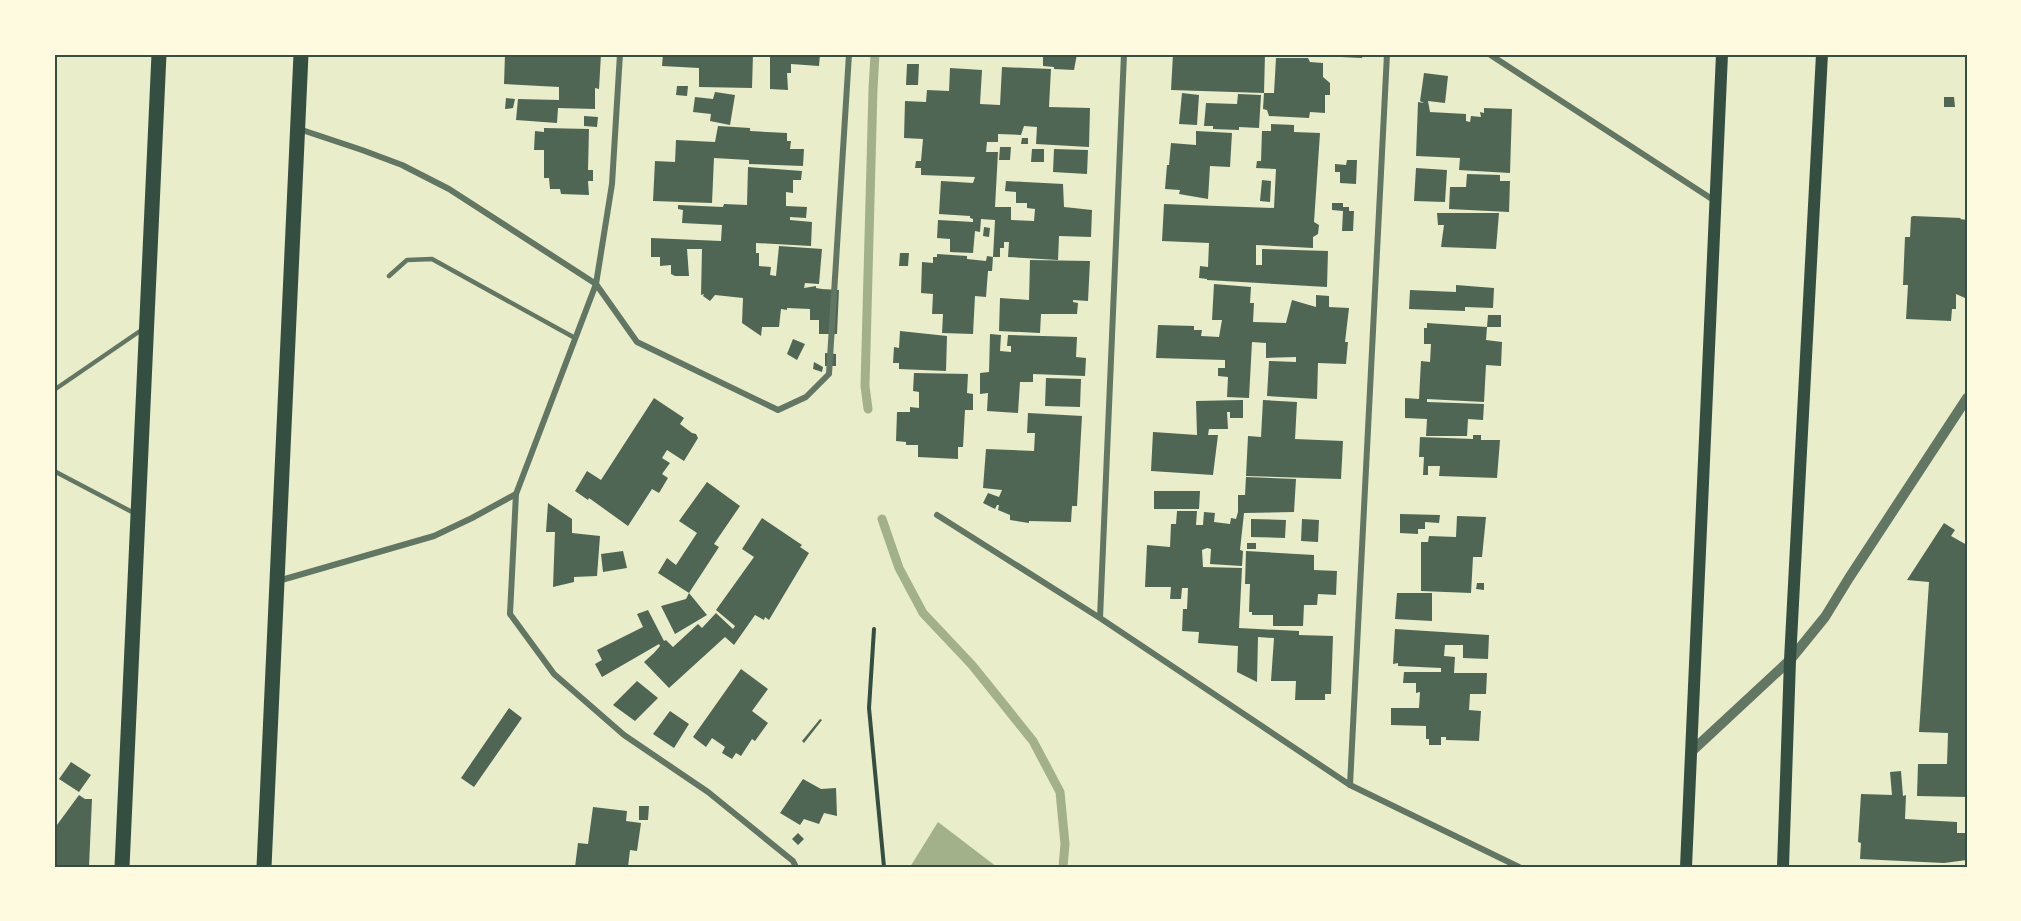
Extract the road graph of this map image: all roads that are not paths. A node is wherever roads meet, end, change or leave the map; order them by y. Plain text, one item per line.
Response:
1 (159, 54) edge
2 (301, 54) edge
3 (620, 54) edge
4 (849, 54) edge
5 (1124, 54) edge
6 (1387, 54) edge
7 (1489, 54) edge
8 (1722, 54) edge
9 (1822, 54) edge
10 (298, 129) junction
11 (1716, 201) junction
12 (389, 276) dead end
13 (596, 284) junction
14 (147, 326) junction
15 (575, 338) junction
16 (54, 390) edge
17 (1967, 398) edge
18 (54, 471) edge
19 (516, 494) junction
20 (139, 515) junction
21 (937, 515) dead end
22 (277, 581) junction
23 (1100, 618) junction
24 (1790, 660) junction
25 (1692, 751) junction
26 (1350, 785) junction
27 (122, 867) edge
28 (264, 867) edge
29 (796, 867) edge
30 (1519, 867) edge
31 (1686, 867) edge
32 (1783, 867) edge

1 - 14 main road
2 - 10 main road
3 - 13 street
4 - 13 street
5 - 23 street
6 - 26 street
7 - 11 street
8 - 11 main road
9 - 24 main road
10 - 13 street
10 - 22 main road
11 - 25 main road
12 - 15 lane
13 - 15 street
14 - 16 lane
14 - 20 main road
15 - 19 street
17 - 24 street
18 - 20 lane
19 - 22 street
19 - 29 street
20 - 27 main road
21 - 23 street
22 - 28 main road
23 - 26 street
24 - 25 street
24 - 32 main road
25 - 31 main road
26 - 30 street

